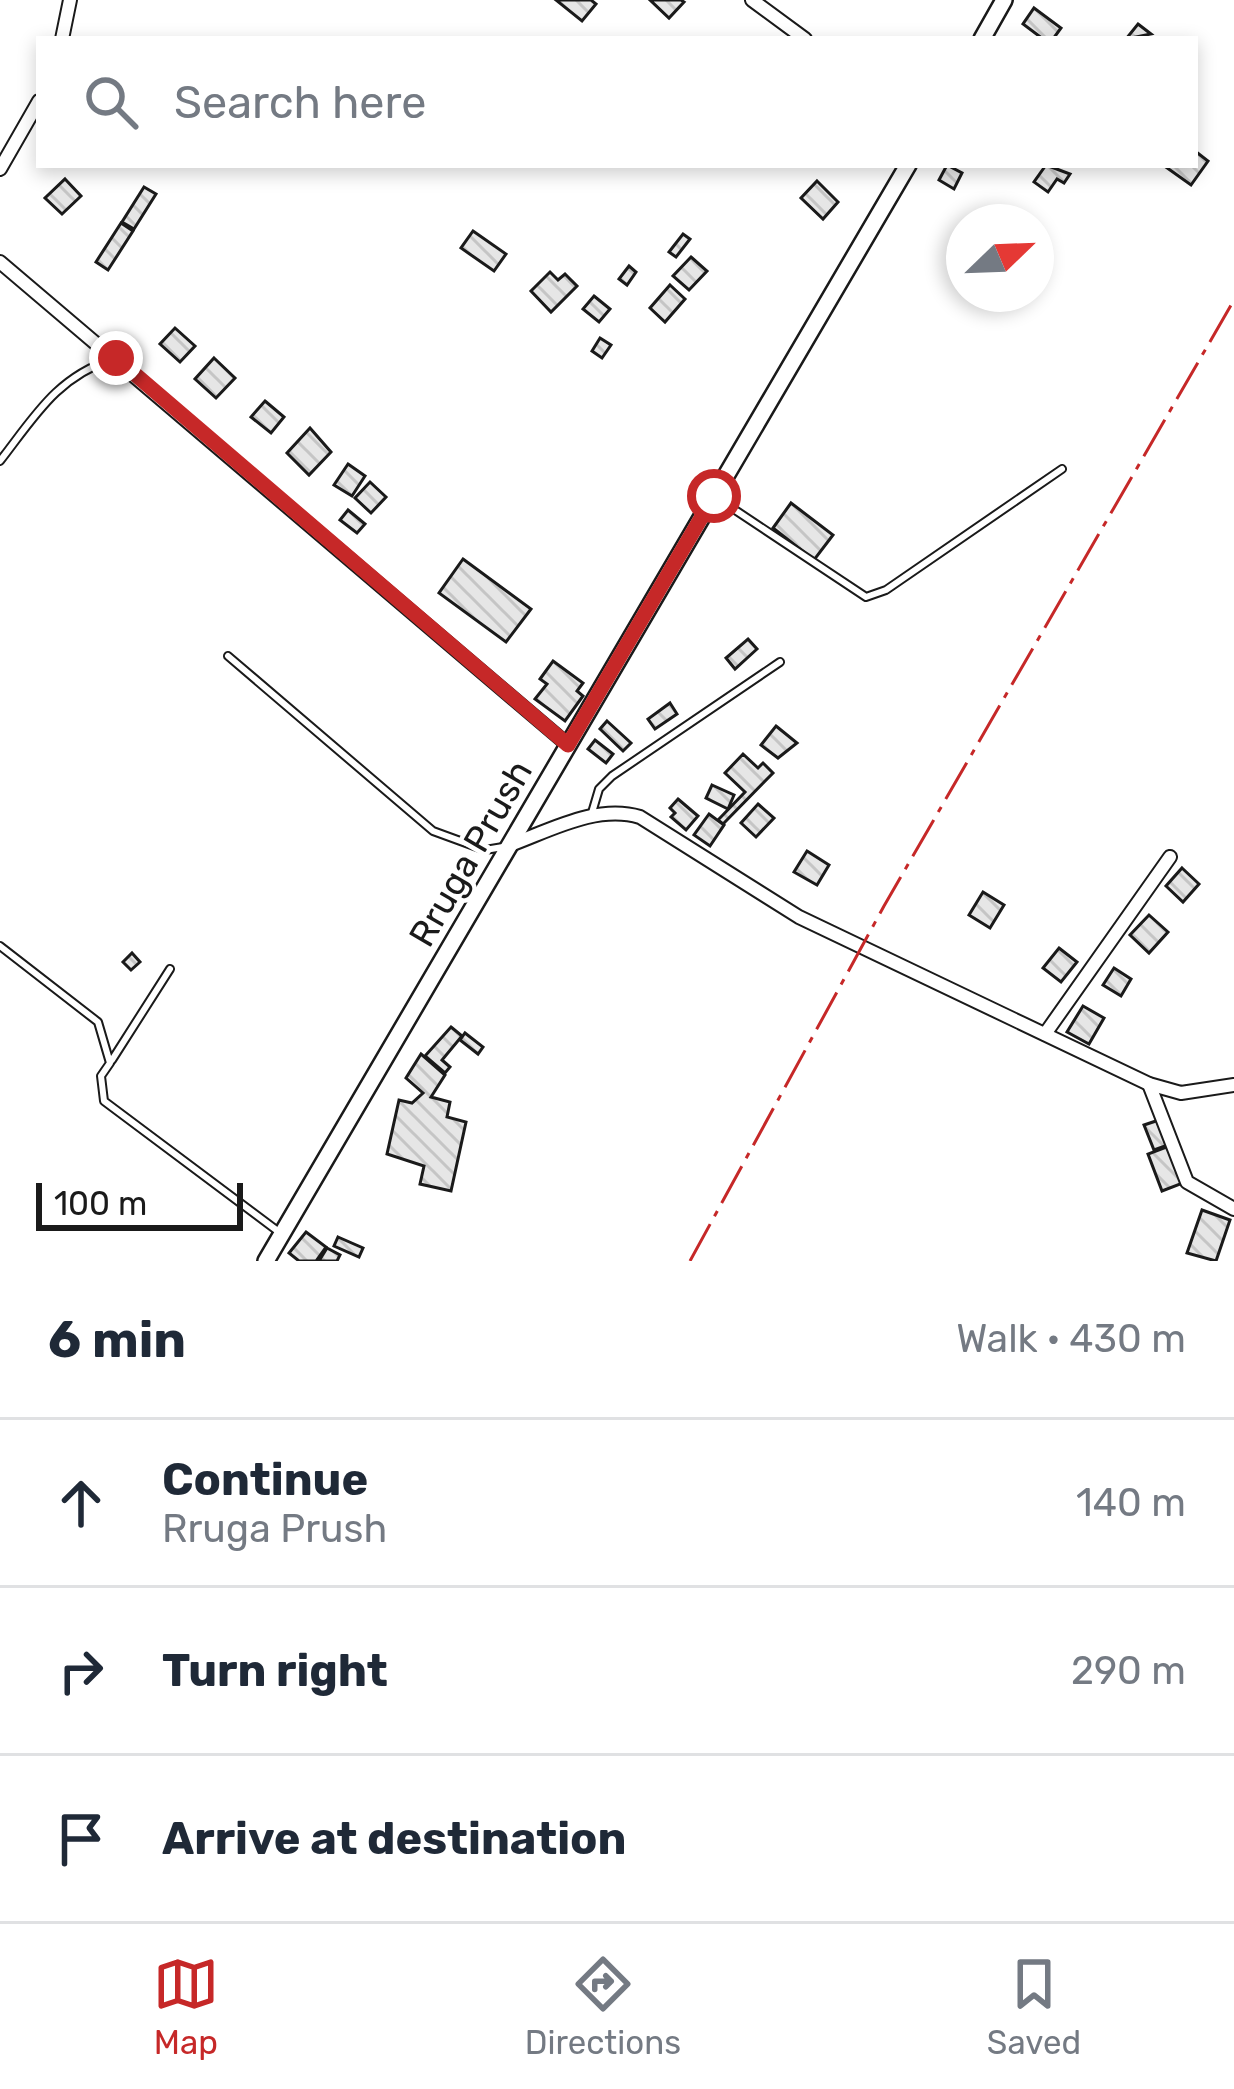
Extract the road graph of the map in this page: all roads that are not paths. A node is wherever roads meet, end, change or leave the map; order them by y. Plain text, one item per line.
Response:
1 (70, 0) edge
2 (752, 0) edge
3 (1004, 0) edge
4 (63, 36) edge
5 (801, 36) edge
6 (984, 36) edge
7 (36, 106) edge
8 (906, 168) edge
9 (0, 169) edge
10 (0, 262) edge
11 (116, 358) junction
12 (0, 461) edge
13 (1062, 469) dead end
14 (714, 496) junction
15 (228, 656) dead end
16 (780, 662) dead end
17 (568, 745) junction
18 (591, 816) junction
19 (510, 845) junction
20 (1170, 856) dead end
21 (0, 946) edge
22 (170, 969) dead end
23 (1045, 1034) junction
24 (110, 1063) junction
25 (1149, 1084) junction
26 (1234, 1085) edge
27 (1234, 1209) edge
28 (282, 1234) junction
29 (266, 1261) edge

1 - 4 street
2 - 5 street
3 - 6 street
7 - 9 street
8 - 14 street, Rruga Prush
10 - 11 street
11 - 12 lane
11 - 17 street
13 - 14 lane
14 - 17 street, Rruga Prush
15 - 19 lane
16 - 18 lane
17 - 19 street, Rruga Prush
18 - 19 street
18 - 23 street
19 - 28 street, Rruga Prush
20 - 23 street
21 - 24 lane
22 - 24 lane
23 - 25 street
24 - 28 lane
25 - 26 street
25 - 27 street
28 - 29 street, Rruga Prush

